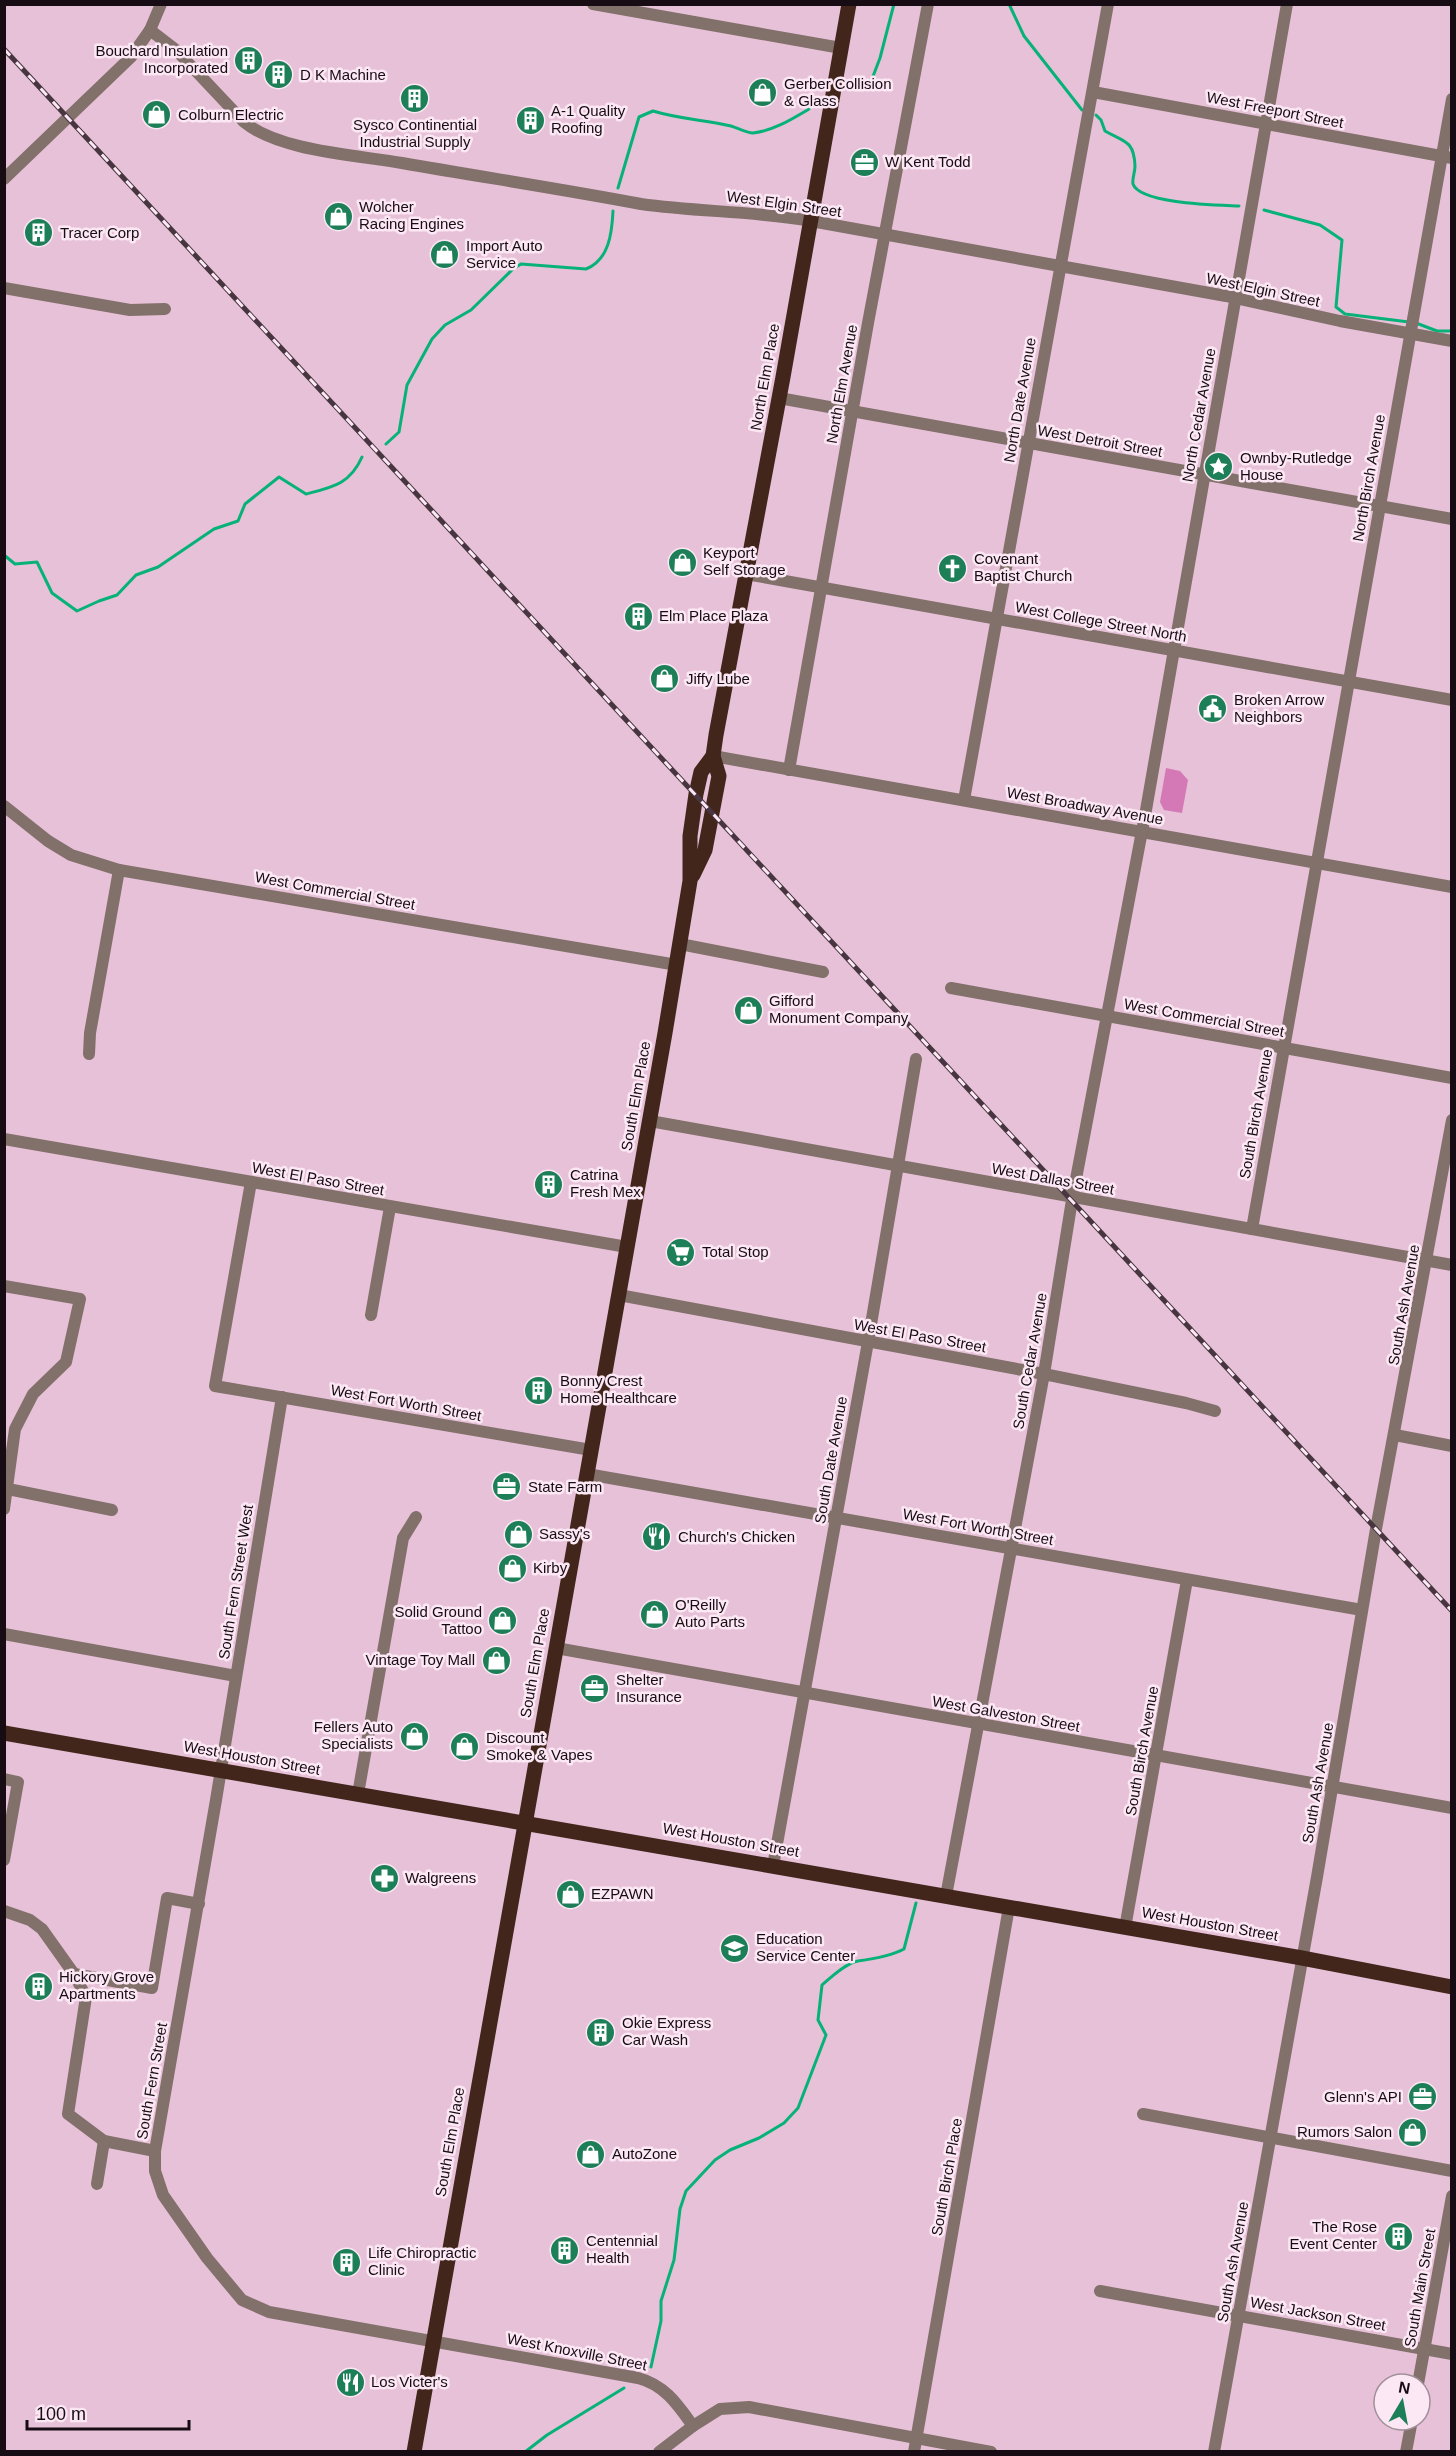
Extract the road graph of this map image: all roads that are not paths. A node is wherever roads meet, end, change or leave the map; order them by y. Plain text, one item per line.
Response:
1 (161, 4) edge
2 (593, 4) edge
3 (849, 4) edge
4 (928, 4) edge
5 (1108, 4) edge
6 (1287, 4) edge
7 (150, 30) junction
8 (842, 48) junction
9 (1093, 92) junction
10 (1452, 99) edge
11 (1266, 123) junction
12 (1446, 157) edge
13 (4, 179) edge
14 (811, 221) junction
15 (884, 235) junction
16 (1059, 267) junction
17 (4, 288) edge
18 (1236, 298) junction
19 (165, 309) dead end
20 (1410, 331) junction
21 (1452, 341) edge
22 (779, 398) junction
23 (852, 412) junction
24 (1027, 444) junction
25 (1203, 474) junction
26 (1379, 506) junction
27 (1452, 519) edge
28 (746, 574) junction
29 (821, 588) junction
30 (996, 618) junction
31 (1172, 650) junction
32 (1348, 682) junction
33 (1452, 700) edge
34 (713, 756) junction
35 (789, 770) junction
36 (964, 800) junction
37 (4, 806) edge
38 (1141, 831) junction
39 (1317, 863) junction
40 (119, 870) junction
41 (1452, 887) edge
42 (680, 944) junction
43 (677, 965) junction
44 (823, 972) dead end
45 (951, 988) dead end
46 (1106, 1016) junction
47 (1283, 1048) junction
48 (89, 1054) dead end
49 (916, 1059) dead end
50 (1452, 1078) edge
51 (1452, 1120) edge
52 (650, 1121) junction
53 (4, 1138) edge
54 (898, 1167) junction
55 (251, 1182) junction
56 (1073, 1197) junction
57 (390, 1207) junction
58 (1252, 1229) junction
59 (627, 1247) junction
60 (1427, 1260) junction
61 (1452, 1265) edge
62 (4, 1286) edge
63 (619, 1295) junction
64 (371, 1315) dead end
65 (868, 1342) junction
66 (1044, 1374) junction
67 (282, 1397) junction
68 (1215, 1411) dead end
69 (1395, 1435) junction
70 (1452, 1446) edge
71 (591, 1450) junction
72 (587, 1474) junction
73 (8, 1489) junction
74 (4, 1509) edge
75 (112, 1510) dead end
76 (417, 1517) dead end
77 (836, 1517) junction
78 (1011, 1548) junction
79 (1187, 1580) junction
80 (1362, 1610) junction
81 (4, 1634) edge
82 (556, 1648) junction
83 (236, 1676) junction
84 (805, 1694) junction
85 (979, 1724) junction
86 (4, 1733) edge
87 (1156, 1755) junction
88 (221, 1771) junction
89 (4, 1779) edge
90 (1332, 1787) junction
91 (358, 1794) junction
92 (1452, 1808) edge
93 (525, 1823) junction
94 (4, 1860) edge
95 (773, 1866) junction
96 (946, 1896) junction
97 (199, 1904) junction
98 (1009, 1907) junction
99 (4, 1911) edge
100 (1125, 1928) junction
101 (1302, 1958) junction
102 (74, 1974) junction
103 (1452, 1987) edge
104 (1143, 2114) dead end
105 (1269, 2139) junction
106 (104, 2141) junction
107 (155, 2151) junction
108 (1452, 2170) edge
109 (97, 2184) dead end
110 (1452, 2196) edge
111 (1100, 2290) dead end
112 (242, 2300) joint
113 (1239, 2315) junction
114 (434, 2341) junction
115 (1424, 2349) junction
116 (1452, 2354) edge
117 (1420, 2372) edge
118 (693, 2426) junction
119 (1410, 2432) edge
120 (916, 2438) junction
121 (414, 2451) edge
122 (659, 2451) edge
123 (914, 2451) edge
124 (992, 2451) edge
125 (1214, 2451) edge
126 (1406, 2451) edge

1 - 7 street
2 - 8 street
3 - 8 main road, North Elm Place
4 - 15 street, North Elm Avenue
5 - 9 street, North Date Avenue
6 - 11 street, North Cedar Avenue
7 - 13 street
7 - 14 street, West Elgin Street
8 - 14 main road, North Elm Place
9 - 11 street, West Freeport Street
9 - 16 street, North Date Avenue
10 - 12 street, North Birch Avenue
11 - 12 street, West Freeport Street
11 - 18 street, North Cedar Avenue
12 - 20 street, North Birch Avenue
14 - 15 street, West Elgin Street
14 - 22 main road, North Elm Place
15 - 16 street, West Elgin Street
15 - 23 street, North Elm Avenue
16 - 18 street, West Elgin Street
16 - 24 street, North Date Avenue
17 - 19 street
18 - 20 street, West Elgin Street
18 - 25 street, North Cedar Avenue
20 - 21 street, West Elgin Street
20 - 26 street, North Birch Avenue
22 - 23 street, West Detroit Street
22 - 28 main road, North Elm Place
23 - 24 street, West Detroit Street
23 - 29 street, North Elm Avenue
24 - 25 street, West Detroit Street
24 - 30 street, North Date Avenue
25 - 26 street, West Detroit Street
25 - 31 street, North Cedar Avenue
26 - 27 street, West Detroit Street
26 - 32 street, North Birch Avenue
28 - 29 street, West College Street North
28 - 34 main road, North Elm Place
29 - 30 street, West College Street North
29 - 35 street, North Elm Avenue
30 - 31 street, West College Street North
30 - 36 street, North Date Avenue
31 - 32 street, West College Street North
31 - 38 street, North Cedar Avenue
32 - 33 street, West College Street North
32 - 39 street, North Birch Avenue
34 - 35 street, West Broadway Avenue
34 - 42 main road, South Elm Place
35 - 36 street, West Broadway Avenue
36 - 38 street, West Broadway Avenue
37 - 40 street, West Commercial Street
38 - 39 street, West Broadway Avenue
38 - 46 street, South Cedar Avenue
39 - 41 street, West Broadway Avenue
39 - 47 street, South Birch Avenue
40 - 43 street, West Commercial Street
40 - 48 street
42 - 43 main road, South Elm Place
42 - 44 street
43 - 52 main road, South Elm Place
45 - 46 street, West Commercial Street
46 - 47 street, West Commercial Street
46 - 56 street, South Cedar Avenue
47 - 50 street, West Commercial Street
47 - 58 street, South Birch Avenue
49 - 54 street, South Date Avenue
51 - 60 street, South Ash Avenue
52 - 54 street, West Dallas Street
52 - 59 main road, South Elm Place
53 - 55 street, West El Paso Street
54 - 56 street, West Dallas Street
54 - 65 street, South Date Avenue
55 - 57 street, West El Paso Street
55 - 67 street, West Fort Worth Street
56 - 58 street, West Dallas Street
56 - 66 street, South Cedar Avenue
57 - 59 street, West El Paso Street
57 - 64 street
58 - 60 street, West Dallas Street
59 - 63 main road, South Elm Place
60 - 61 street, West Dallas Street
60 - 69 street, South Ash Avenue
62 - 73 street
63 - 65 street, West El Paso Street
63 - 71 main road, South Elm Place
65 - 66 street, West El Paso Street
65 - 77 street, South Date Avenue
66 - 68 street, West El Paso Street
66 - 78 street, South Cedar Avenue
67 - 71 street, West Fort Worth Street
67 - 83 street, South Fern Street West
69 - 70 street
69 - 80 street, South Ash Avenue
71 - 72 main road, South Elm Place
72 - 77 street, West Fort Worth Street
72 - 82 main road, South Elm Place
73 - 74 street
73 - 75 street
76 - 91 street
77 - 78 street, West Fort Worth Street
77 - 84 street, South Date Avenue
78 - 79 street, West Fort Worth Street
78 - 85 street, South Cedar Avenue
79 - 80 street, West Fort Worth Street
79 - 87 street, South Birch Avenue
80 - 90 street, South Ash Avenue
81 - 83 street
82 - 84 street, West Galveston Street
82 - 93 main road, South Elm Place
83 - 88 street, South Fern Street West
84 - 85 street, West Galveston Street
84 - 95 street, South Date Avenue
85 - 87 street, West Galveston Street
85 - 96 street, South Cedar Avenue
86 - 88 main road, West Houston Street
87 - 90 street, West Galveston Street
87 - 100 street, South Birch Avenue
88 - 91 main road, West Houston Street
88 - 97 street, South Fern Street
89 - 94 street
90 - 92 street, West Galveston Street
90 - 101 street, South Ash Avenue
91 - 93 main road, West Houston Street
93 - 95 main road, West Houston Street
93 - 114 main road, South Elm Place
95 - 96 main road, West Houston Street
96 - 98 main road, West Houston Street
97 - 102 street
97 - 107 street, South Fern Street
98 - 100 main road, West Houston Street
98 - 120 street, South Birch Place
99 - 102 street
100 - 101 main road, West Houston Street
101 - 103 main road, West Houston Street
101 - 105 street, South Ash Avenue
102 - 106 street
104 - 105 street
105 - 108 street
105 - 113 street, South Ash Avenue
106 - 107 street
106 - 109 street
107 - 112 street, South Fern Street
110 - 115 street, South Main Street
111 - 113 street, West Jackson Street
112 - 114 street, West Knoxville Street
113 - 115 street, West Jackson Street
113 - 125 street, South Ash Avenue
114 - 118 street, West Knoxville Street
114 - 121 main road, South Elm Place
115 - 116 street, West Jackson Street
115 - 117 street, South Main Street
118 - 120 street
118 - 122 street
119 - 126 street
120 - 123 street, South Birch Place
120 - 124 street

